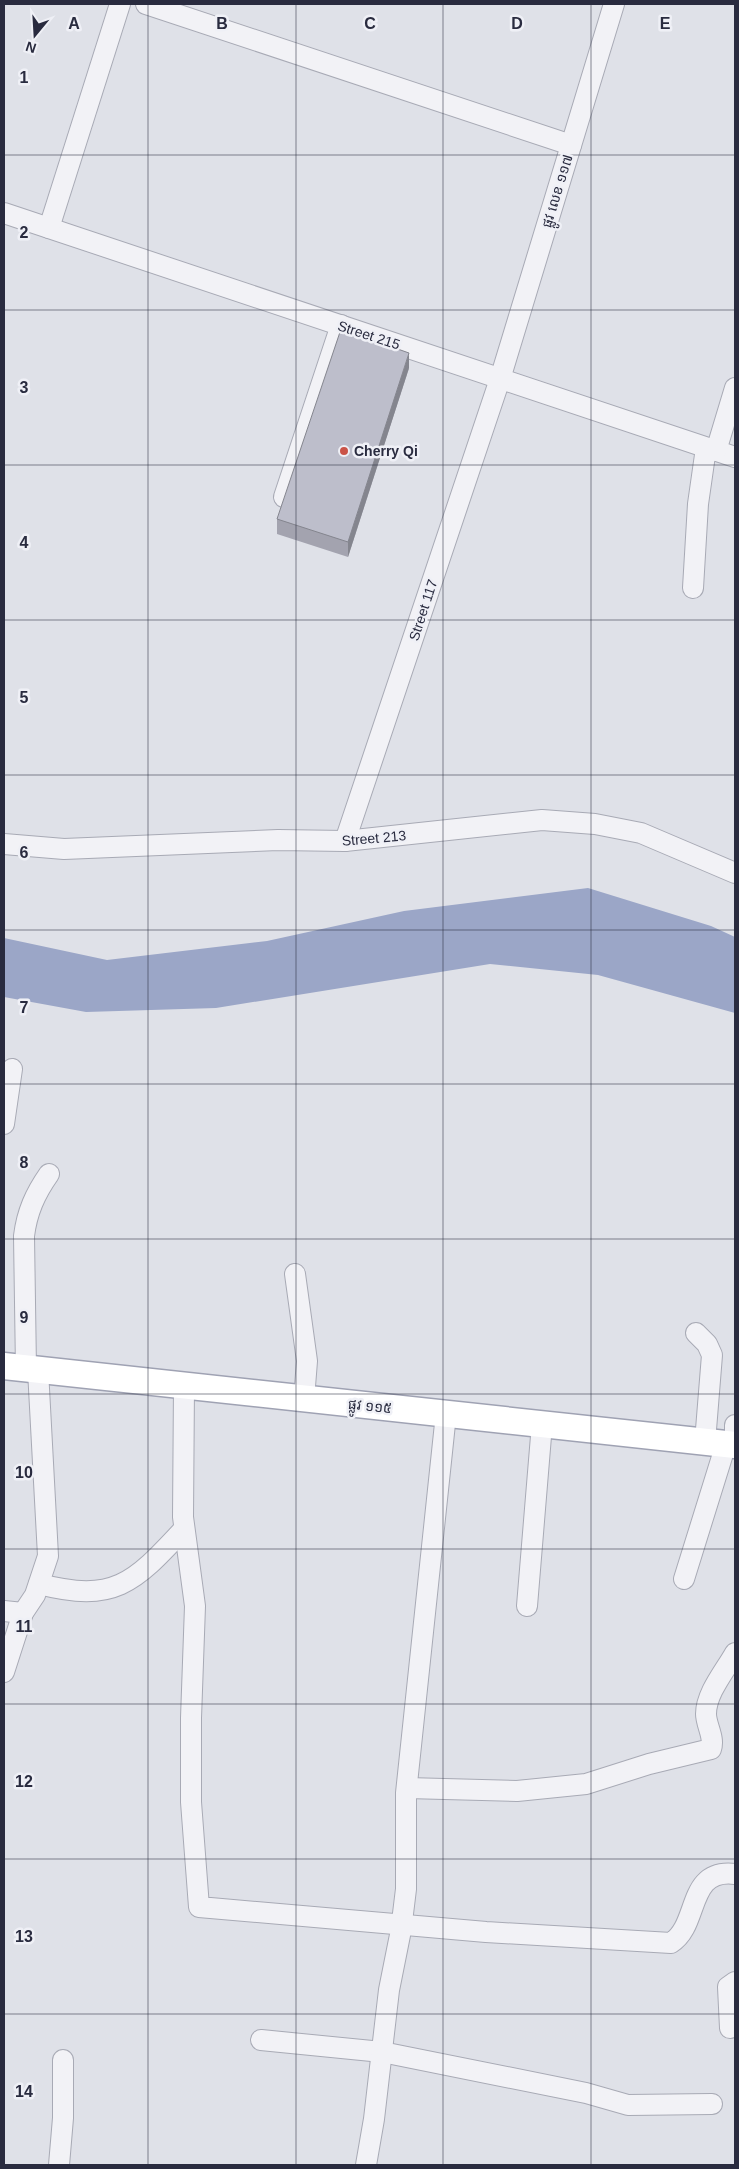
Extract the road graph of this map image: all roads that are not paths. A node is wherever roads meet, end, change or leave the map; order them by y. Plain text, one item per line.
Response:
1 (120, 4) edge
2 (146, 4) edge
3 (614, 4) edge
4 (571, 145) junction
5 (4, 213) edge
6 (49, 228) junction
7 (341, 325) junction
8 (500, 378) junction
9 (735, 388) edge
10 (711, 449) junction
11 (735, 457) edge
12 (284, 497) edge
13 (693, 588) dead end
14 (345, 842) junction
15 (4, 844) edge
16 (735, 873) edge
17 (12, 1069) dead end
18 (4, 1124) edge
19 (49, 1174) dead end
20 (294, 1274) dead end
21 (696, 1334) dead end
22 (23, 1368) edge
23 (184, 1386) junction
24 (304, 1399) junction
25 (446, 1414) junction
26 (542, 1424) junction
27 (727, 1440) edge
28 (183, 1530) junction
29 (684, 1579) dead end
30 (39, 1584) junction
31 (527, 1606) dead end
32 (13, 1612) edge
33 (735, 1653) edge
34 (4, 1672) edge
35 (407, 1788) junction
36 (735, 1874) edge
37 (402, 1924) junction
38 (735, 1982) edge
39 (730, 2028) dead end
40 (262, 2040) dead end
41 (382, 2052) junction
42 (63, 2060) dead end
43 (712, 2104) dead end
44 (59, 2165) edge
45 (366, 2165) edge

1 - 6 street
2 - 4 street
3 - 4 street, ផ្លូវ លេខ ១១៧
4 - 8 street, ផ្លូវ លេខ ១១៧
5 - 6 street, Street 215
6 - 7 street, Street 215
7 - 8 street, Street 215
7 - 12 street
8 - 10 street, Street 215
8 - 14 street, Street 117
9 - 10 street
10 - 11 street, Street 215
10 - 13 street
14 - 15 street, Street 213
14 - 16 street, Street 213
17 - 18 street
19 - 22 street
20 - 24 street
21 - 27 street
22 - 23 main road, ផ្លូវ ១១៥
22 - 30 street
23 - 24 main road, ផ្លូវ ១១៥
23 - 28 street
24 - 25 main road, ផ្លូវ ១១៥
25 - 26 main road, ផ្លូវ ១១៥
25 - 35 street
26 - 27 main road, ផ្លូវ ១១៥
26 - 31 street
27 - 29 street
28 - 30 street
28 - 37 street
30 - 32 street
32 - 34 street
33 - 35 street
35 - 37 street
36 - 37 street
37 - 41 street
38 - 39 street
40 - 41 street
41 - 43 street
41 - 45 street
42 - 44 street

